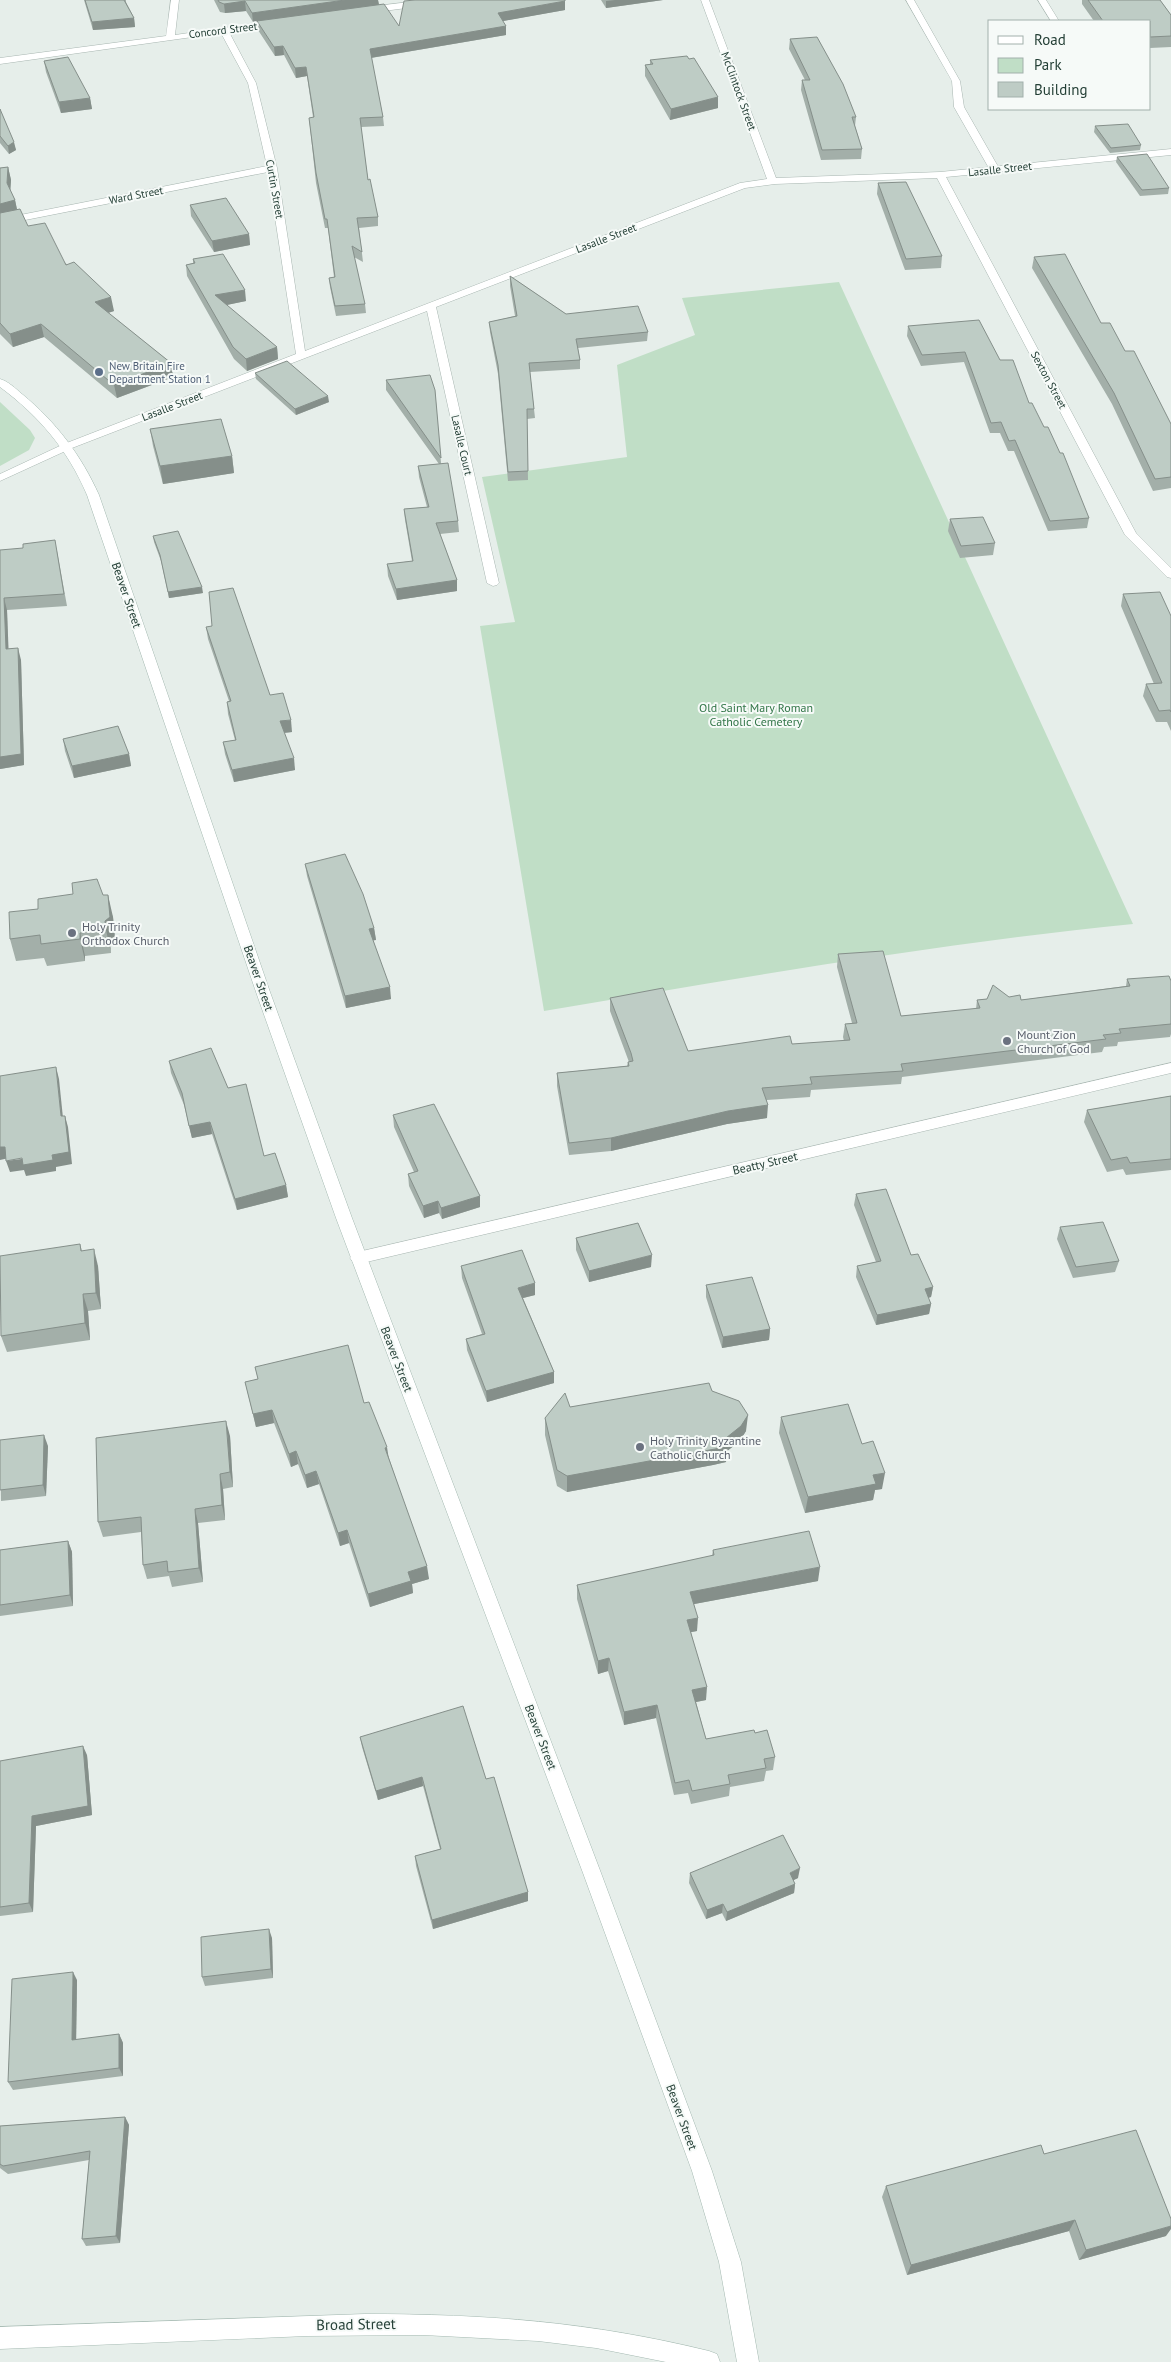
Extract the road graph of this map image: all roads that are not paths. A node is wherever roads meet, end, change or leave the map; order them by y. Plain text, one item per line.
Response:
1 (174, 0) edge
2 (446, 0) edge
3 (705, 0) edge
4 (910, 0) edge
5 (1042, 0) edge
6 (358, 12) edge
7 (1054, 20) edge
8 (291, 21) edge
9 (223, 30) junction
10 (170, 37) junction
11 (0, 61) edge
12 (1171, 152) edge
13 (272, 168) junction
14 (995, 170) junction
15 (940, 175) junction
16 (772, 182) junction
17 (0, 222) edge
18 (431, 306) junction
19 (302, 356) junction
20 (0, 382) edge
21 (68, 446) junction
22 (0, 478) edge
23 (1171, 575) edge
24 (494, 584) dead end
25 (1171, 1068) edge
26 (358, 1258) junction
27 (0, 2338) edge
28 (709, 2362) edge
29 (748, 2362) edge

1 - 10 street
2 - 6 street
3 - 16 street, McClintock Street
4 - 14 street
5 - 7 street
8 - 9 street, Concord Street
9 - 10 street, Concord Street
9 - 13 street, Curtin Street
10 - 11 street, Concord Street
12 - 14 street, Lasalle Street
13 - 17 street, Ward Street
13 - 19 street, Curtin Street
14 - 15 street, Lasalle Street
15 - 16 street, Lasalle Street
15 - 23 street, Sexton Street
16 - 18 street, Lasalle Street
18 - 19 street, Lasalle Street
18 - 24 street, Lasalle Court
19 - 21 street, Lasalle Street
20 - 21 street, Beaver Street
21 - 22 street, Lasalle Street
21 - 26 street, Beaver Street
25 - 26 street, Beatty Street
26 - 29 street, Beaver Street
27 - 28 street, Broad Street

